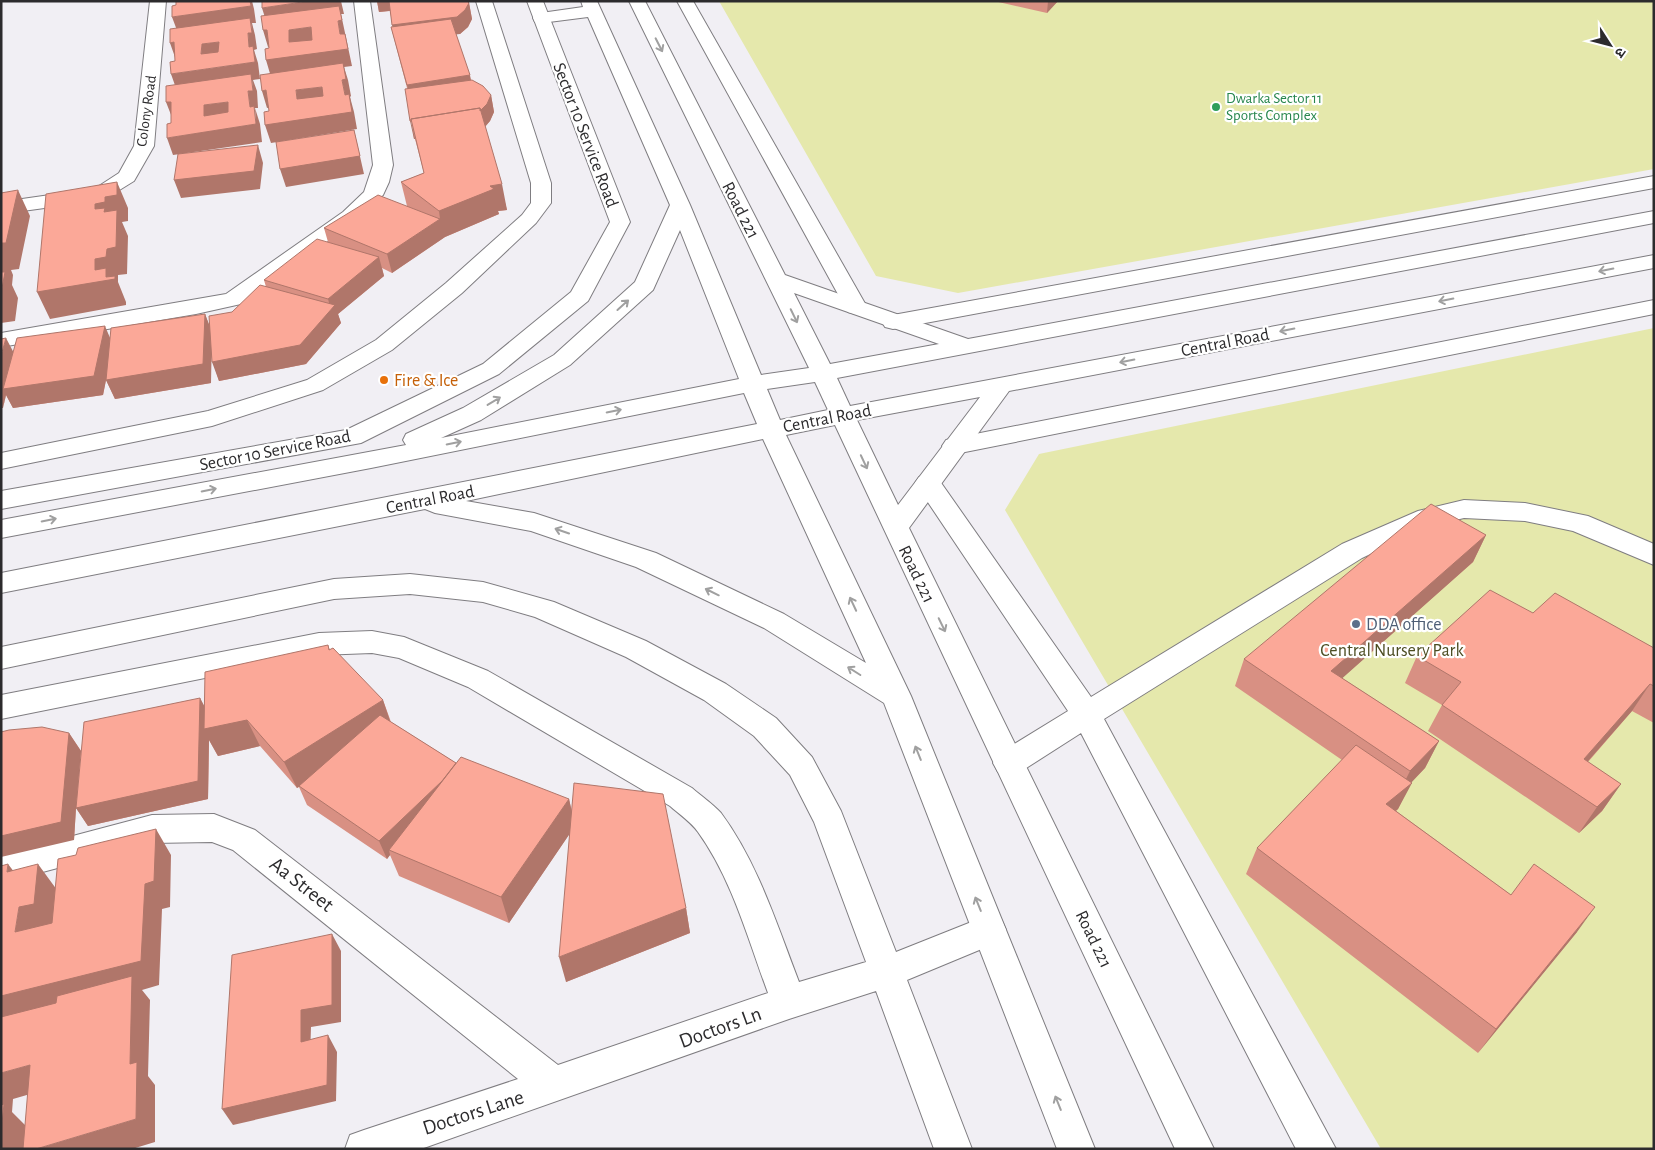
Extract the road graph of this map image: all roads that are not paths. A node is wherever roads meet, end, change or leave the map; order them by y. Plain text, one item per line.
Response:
1 (158, 1) edge
2 (362, 1) edge
3 (484, 1) edge
4 (637, 1) edge
5 (685, 1) edge
6 (591, 6) edge
7 (538, 10) edge
8 (1654, 182) edge
9 (680, 205) junction
10 (1, 208) edge
11 (1654, 216) edge
12 (1654, 260) edge
13 (776, 279) junction
14 (856, 307) junction
15 (1654, 307) edge
16 (892, 322) junction
17 (1, 340) edge
18 (968, 346) junction
19 (823, 373) junction
20 (752, 384) junction
21 (1001, 385) junction
22 (843, 415) junction
23 (771, 429) junction
24 (955, 446) junction
25 (370, 460) junction
26 (1, 461) edge
27 (928, 483) junction
28 (1, 500) edge
29 (420, 501) junction
30 (895, 527) junction
31 (1, 529) edge
32 (1654, 555) edge
33 (1, 583) edge
34 (1, 658) edge
35 (896, 696) junction
36 (1, 707) edge
37 (1086, 715) junction
38 (1009, 763) junction
39 (1, 869) edge
40 (989, 930) junction
41 (887, 972) junction
42 (789, 1002) junction
43 (554, 1086) junction
44 (364, 1149) edge
45 (953, 1149) edge
46 (1076, 1149) edge
47 (1195, 1149) edge
48 (1317, 1149) edge

1 - 10 street, Colony Road
2 - 17 street
3 - 26 street
4 -> 13 street, Road 221
5 - 14 street
6 - 7 street
6 - 9 street
7 - 28 street, Sector 10 Service Road
8 - 16 street
9 - 20 street
25 -> 9 street
11 - 18 street
12 -> 21 street, Central Road
13 - 14 street
13 -> 19 street, Road 221
14 - 16 street
15 - 24 street
16 - 18 street
18 - 19 street
19 - 20 street
19 - 22 street, Road 221
20 - 23 street
25 -> 20 street
21 - 22 street, Central Road
21 - 24 street
22 - 23 street, Central Road
22 -> 30 street, Road 221
23 - 29 street, Central Road
35 -> 23 street
24 - 27 street
31 -> 25 street
27 - 30 street
27 - 37 street
29 - 33 street, Central Road
35 -> 29 street
30 -> 38 street, Road 221
32 - 37 street
34 - 41 street
40 -> 35 street
36 - 42 street
37 - 38 street
37 - 48 street
38 - 47 street, Road 221
39 - 43 street, Aa Street
40 - 41 street, Doctors Ln
46 -> 40 street
41 - 42 street, Doctors Ln
41 - 45 street
42 - 43 street, Doctors Ln
43 - 44 street, Doctors Lane

